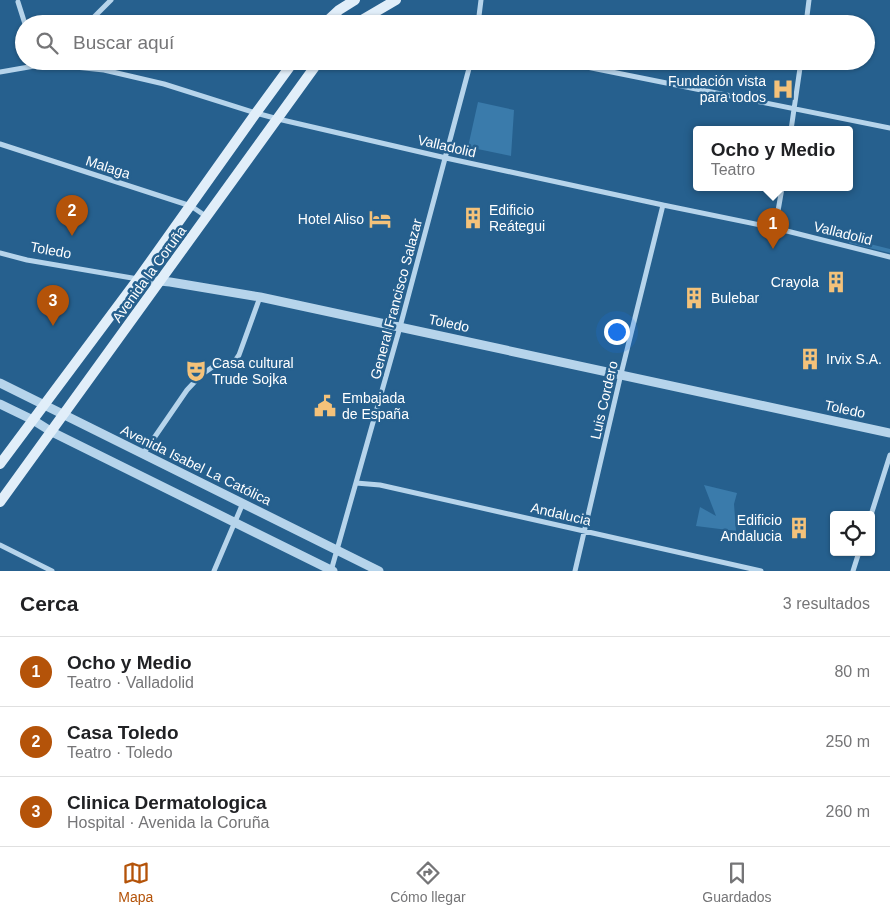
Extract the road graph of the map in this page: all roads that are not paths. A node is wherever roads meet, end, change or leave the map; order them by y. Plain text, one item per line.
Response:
1 (111, 0) edge
2 (355, 0) edge
3 (396, 0) edge
4 (481, 0) edge
5 (809, 0) edge
6 (18, 2) dead end
7 (23, 15) edge
8 (96, 15) edge
9 (334, 15) edge
10 (370, 15) edge
11 (479, 15) edge
12 (807, 15) edge
13 (15, 69) edge
14 (104, 70) edge
15 (287, 70) edge
16 (313, 70) edge
17 (469, 70) edge
18 (602, 70) edge
19 (800, 70) edge
20 (0, 72) edge
21 (794, 108) junction
22 (256, 113) junction
23 (278, 119) junction
24 (792, 126) edge
25 (890, 128) edge
26 (0, 144) edge
27 (446, 158) junction
28 (781, 191) edge
29 (662, 205) junction
30 (191, 206) junction
31 (207, 217) junction
32 (775, 228) junction
33 (0, 253) edge
34 (890, 257) edge
35 (138, 279) junction
36 (161, 281) junction
37 (260, 297) junction
38 (400, 327) junction
39 (621, 374) junction
40 (0, 383) edge
41 (0, 404) edge
42 (44, 404) junction
43 (63, 414) junction
44 (33, 420) junction
45 (52, 432) junction
46 (890, 433) edge
47 (144, 454) junction
48 (890, 455) edge
49 (0, 464) edge
50 (356, 482) junction
51 (0, 502) edge
52 (243, 503) junction
53 (872, 511) edge
54 (234, 523) junction
55 (585, 532) junction
56 (0, 545) edge
57 (337, 550) junction
58 (858, 556) edge
59 (52, 571) edge
60 (214, 571) edge
61 (332, 571) edge
62 (379, 571) edge
63 (575, 571) edge
64 (761, 571) edge
65 (854, 571) edge

1 - 8 street
2 - 9 main road
3 - 10 main road
4 - 11 street
5 - 12 street
6 - 7 street
13 - 20 street, Valladolid
14 - 22 street, Valladolid
15 - 22 main road, Avenida la Coruña
16 - 23 main road, Avenida la Coruña
17 - 27 street, General Francisco Salazar
18 - 21 street
19 - 21 street
21 - 24 street
21 - 25 street
22 - 23 street, Valladolid
22 - 30 main road, Avenida la Coruña
23 - 27 street, Valladolid
23 - 31 main road, Avenida la Coruña
26 - 30 street, Malaga
27 - 29 street, Valladolid
27 - 38 street, General Francisco Salazar
28 - 32 street
29 - 32 street, Valladolid
29 - 39 street, Luis Cordero
30 - 31 street, Malaga
30 - 35 main road, Avenida la Coruña
31 - 36 main road, Avenida la Coruña
32 - 34 street, Valladolid
33 - 35 street, Toledo
35 - 36 street, Toledo
35 - 42 main road, Avenida la Coruña
36 - 37 street, Toledo
36 - 43 main road, Avenida la Coruña
37 - 38 street, Toledo
37 - 47 street
38 - 39 street, Toledo
38 - 50 street, General Francisco Salazar
39 - 46 street, Toledo
39 - 55 street, Luis Cordero
40 - 42 street, Avenida Isabel La Católica
41 - 44 street
42 - 43 street, Avenida Isabel La Católica
42 - 44 main road, Avenida la Coruña
43 - 45 main road, Avenida la Coruña
43 - 47 street, Avenida Isabel La Católica
44 - 45 street
44 - 49 main road, Avenida la Coruña
45 - 51 main road, Avenida la Coruña
45 - 54 street
47 - 52 street, Avenida Isabel La Católica
48 - 53 street
50 - 55 street, Andalucia
50 - 57 street, General Francisco Salazar
52 - 54 street
52 - 57 street, Avenida Isabel La Católica
54 - 60 street
54 - 61 street
55 - 63 street, Luis Cordero
55 - 64 street, Andalucia
56 - 59 street
57 - 61 street, General Francisco Salazar
57 - 62 street, Avenida Isabel La Católica
58 - 65 street

